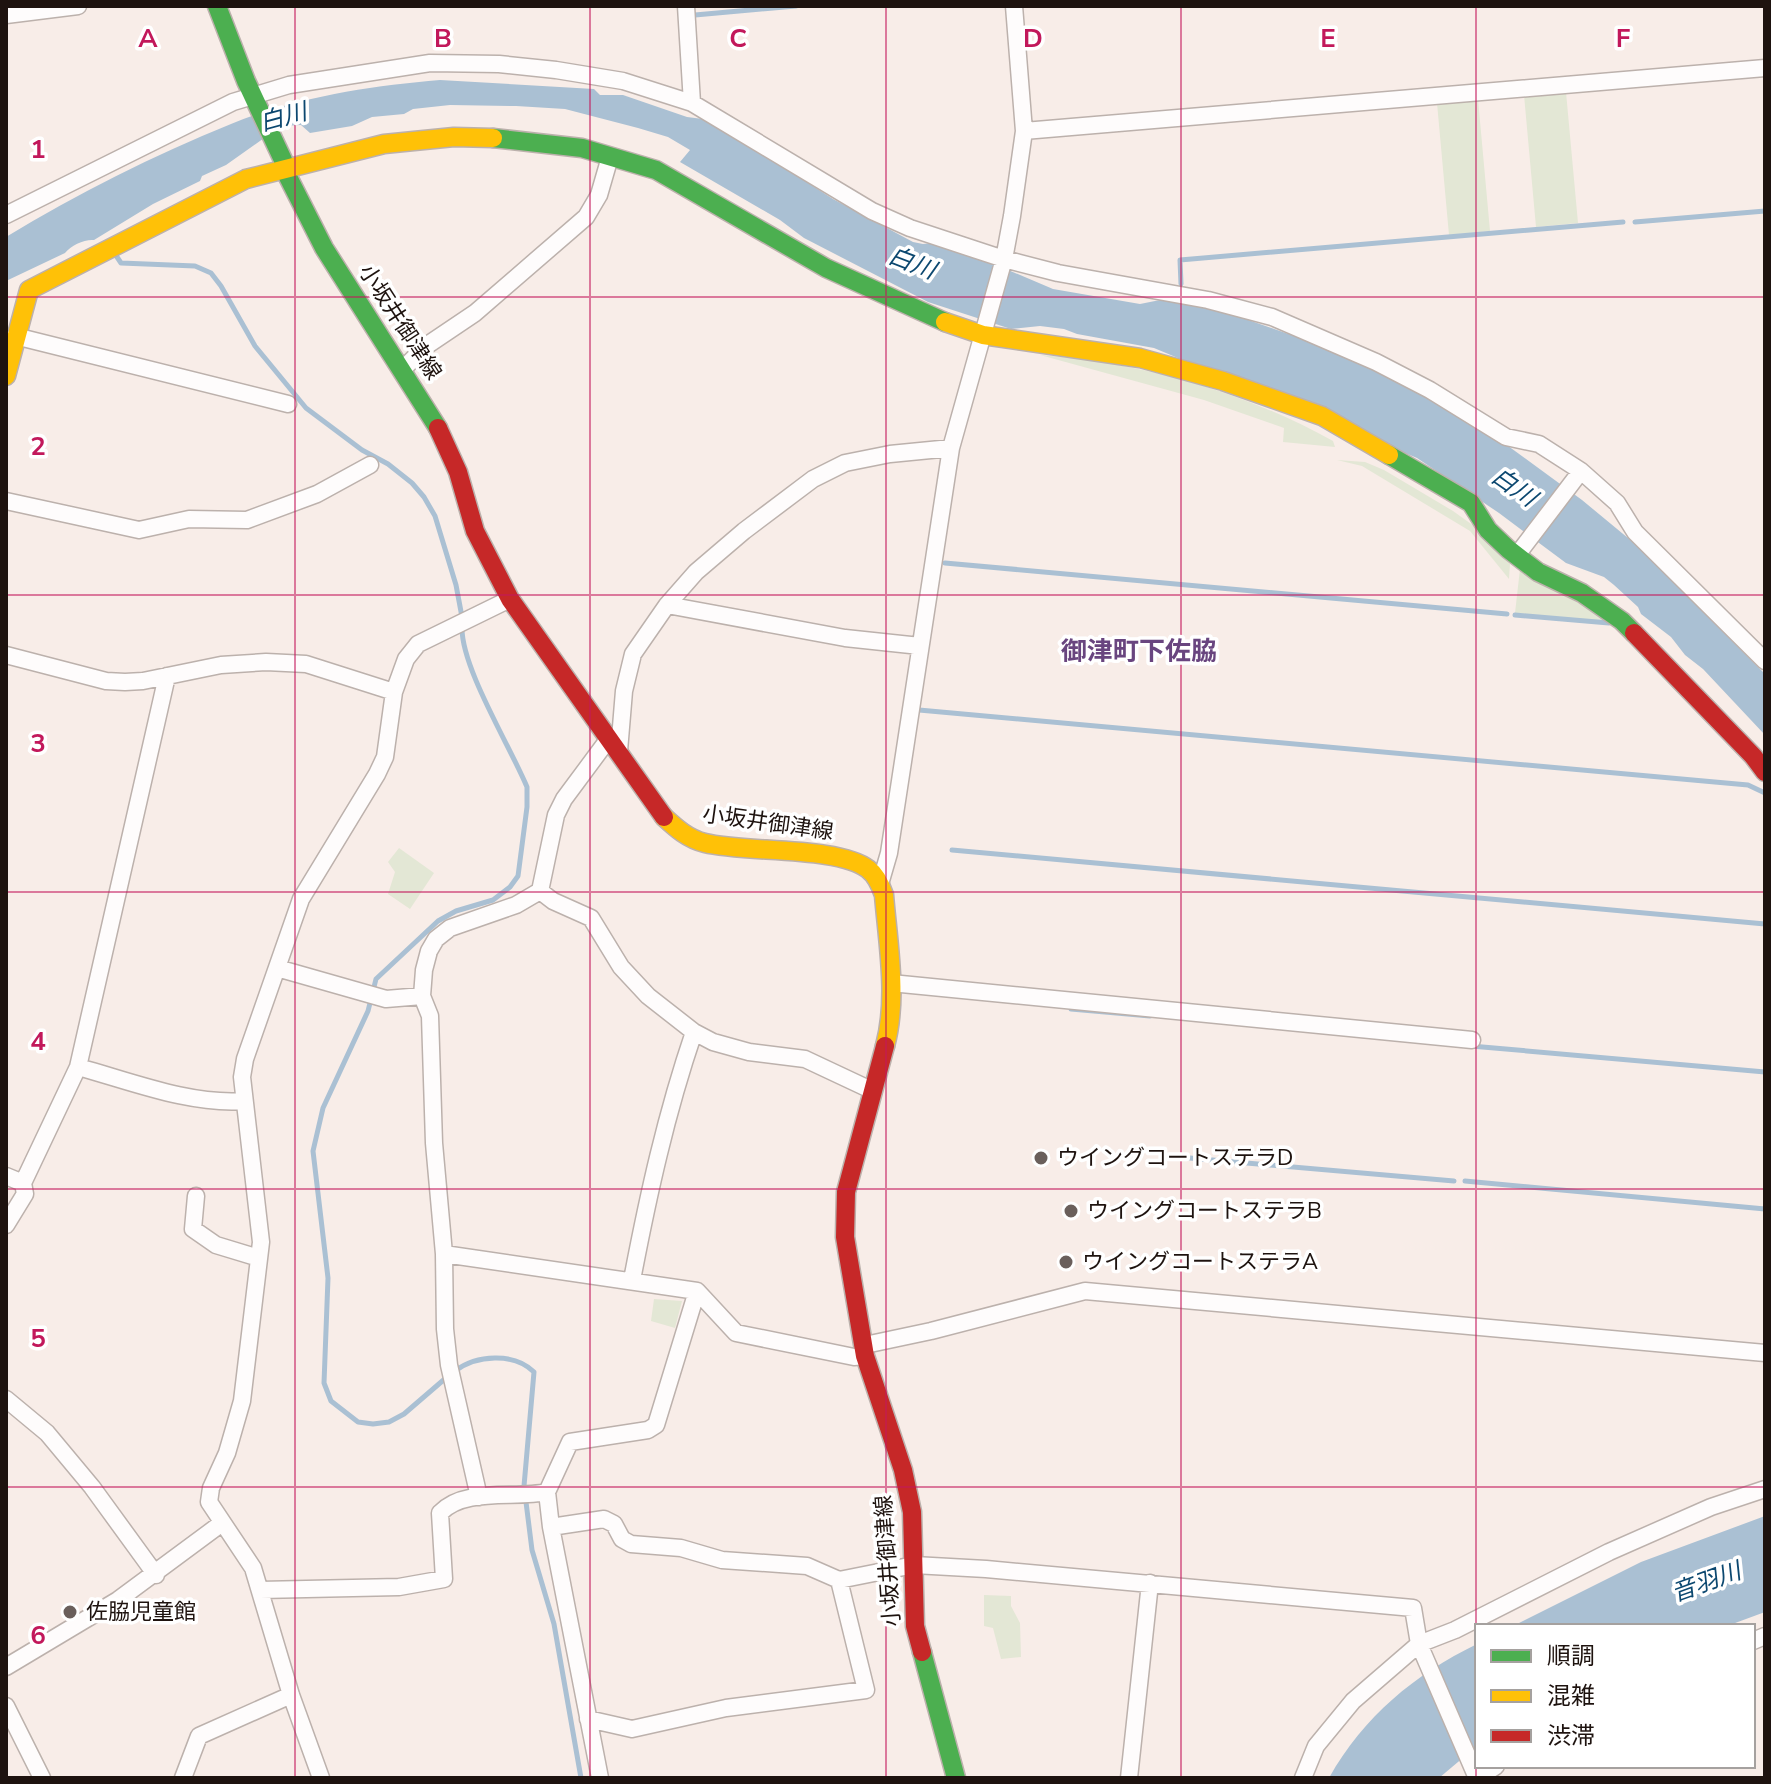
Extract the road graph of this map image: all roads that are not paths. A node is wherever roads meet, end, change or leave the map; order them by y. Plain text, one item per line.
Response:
1 (78, 6) edge
2 (217, 6) edge
3 (686, 6) edge
4 (1014, 6) edge
5 (6, 15) edge
6 (1765, 68) edge
7 (255, 99) junction
8 (692, 103) junction
9 (1024, 131) junction
10 (610, 157) junction
11 (284, 164) junction
12 (6, 215) edge
13 (1003, 261) junction
14 (984, 330) junction
15 (15, 336) junction
16 (402, 370) junction
17 (6, 376) edge
18 (288, 404) dead end
19 (951, 448) junction
20 (370, 465) dead end
21 (1580, 473) junction
22 (6, 501) edge
23 (1520, 552) junction
24 (510, 599) junction
25 (667, 605) junction
26 (920, 646) junction
27 (6, 655) edge
28 (1765, 661) edge
29 (167, 676) junction
30 (394, 692) junction
31 (614, 744) junction
32 (1765, 772) edge
33 (880, 884) junction
34 (540, 891) junction
35 (277, 968) junction
36 (891, 983) junction
37 (422, 996) junction
38 (694, 1032) junction
39 (1472, 1040) dead end
40 (78, 1067) junction
41 (871, 1090) junction
42 (244, 1101) junction
43 (6, 1176) edge
44 (23, 1183) junction
45 (196, 1196) dead end
46 (6, 1225) edge
47 (444, 1254) junction
48 (259, 1258) junction
49 (632, 1280) junction
50 (697, 1291) junction
51 (865, 1350) junction
52 (1765, 1353) edge
53 (6, 1399) edge
54 (1765, 1489) edge
55 (541, 1493) junction
56 (479, 1497) junction
57 (222, 1523) junction
58 (551, 1527) junction
59 (914, 1565) junction
60 (156, 1575) junction
61 (839, 1580) junction
62 (1150, 1583) junction
63 (260, 1590) junction
64 (1421, 1647) junction
65 (6, 1667) edge
66 (291, 1695) junction
67 (6, 1706) edge
68 (588, 1719) junction
69 (1476, 1775) edge
70 (42, 1778) edge
71 (183, 1778) edge
72 (321, 1778) edge
73 (600, 1778) edge
74 (956, 1778) edge
75 (1129, 1778) edge
76 (1303, 1778) edge

1 - 5 street
2 - 7 main road, 小坂井御津線
3 - 8 street
4 - 9 street
6 - 9 street
7 - 8 street
7 - 11 main road, 小坂井御津線
7 - 12 street
8 - 13 street
9 - 13 street
10 - 11 main road
10 - 14 main road
10 - 16 street
11 - 15 main road
11 - 16 main road, 小坂井御津線
13 - 14 street
13 - 21 street
14 - 19 street
14 - 23 main road
15 - 17 main road
15 - 18 street
16 - 24 main road, 小坂井御津線
19 - 25 street
19 - 26 street
20 - 22 street
21 - 23 street
21 - 28 street
23 - 32 main road
24 - 30 street
24 - 31 main road, 小坂井御津線
25 - 26 street
25 - 31 street
26 - 33 street
27 - 29 street
29 - 30 street
29 - 40 street
30 - 35 street
31 - 33 main road, 小坂井御津線
31 - 34 street
33 - 36 main road, 小坂井御津線
34 - 37 street
34 - 38 street
35 - 37 street
35 - 42 street
36 - 39 street
36 - 41 main road, 小坂井御津線
37 - 47 street
38 - 41 street
38 - 49 street
40 - 42 street
40 - 44 street
41 - 51 main road, 小坂井御津線
42 - 48 street
43 - 44 street
44 - 46 street
45 - 48 street
47 - 49 street
47 - 56 street
48 - 57 street
49 - 50 street
50 - 51 street
50 - 55 street
51 - 52 street
51 - 59 main road, 小坂井御津線
53 - 60 street
54 - 64 street
55 - 56 street
55 - 58 street
56 - 63 street
57 - 60 street
57 - 63 street
58 - 61 street
58 - 68 street
59 - 61 street
59 - 62 street
59 - 74 main road, 小坂井御津線
60 - 65 street
61 - 68 street
62 - 64 street
62 - 75 street
63 - 66 street
64 - 69 street
64 - 76 street
66 - 71 street
66 - 72 street
67 - 70 street
68 - 73 street

